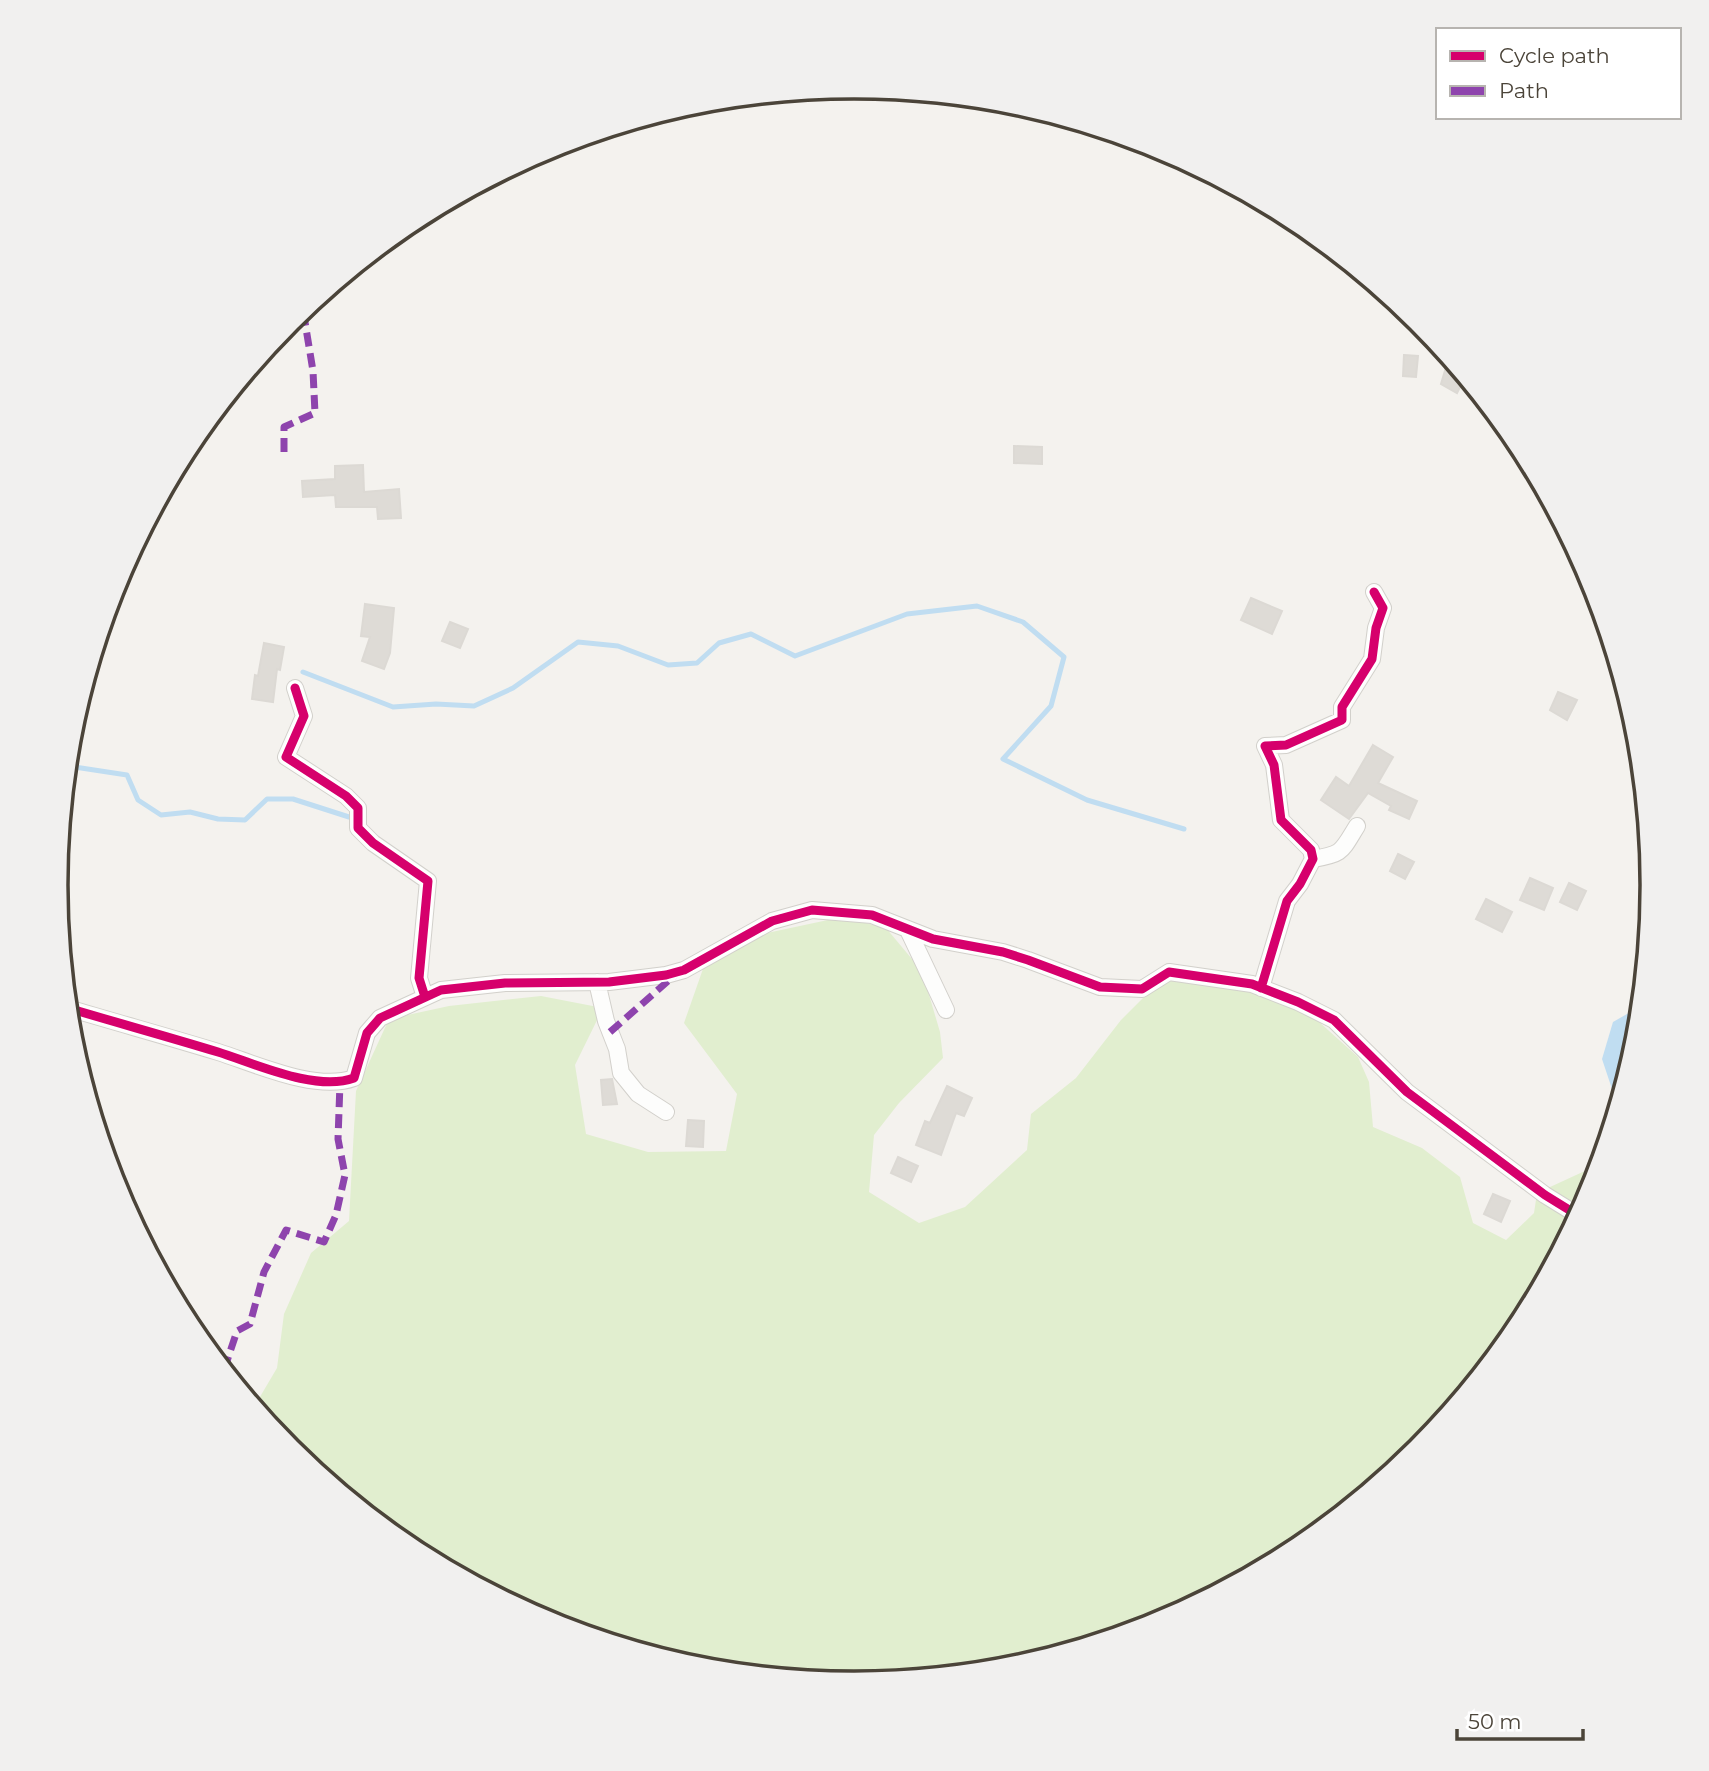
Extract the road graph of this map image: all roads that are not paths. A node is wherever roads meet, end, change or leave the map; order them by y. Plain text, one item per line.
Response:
1 (1374, 592) dead end
2 (295, 688) dead end
3 (1357, 826) dead end
4 (1313, 859) junction
5 (908, 930) junction
6 (597, 982) junction
7 (1261, 988) junction
8 (425, 997) junction
9 (946, 1010) dead end
10 (79, 1011) edge
11 (666, 1112) dead end
12 (1570, 1210) edge

1 - 4 street
2 - 8 street
3 - 4 street
4 - 7 street
5 - 6 street
5 - 7 street
5 - 9 street
6 - 8 street
6 - 11 street
7 - 12 street
8 - 10 street

